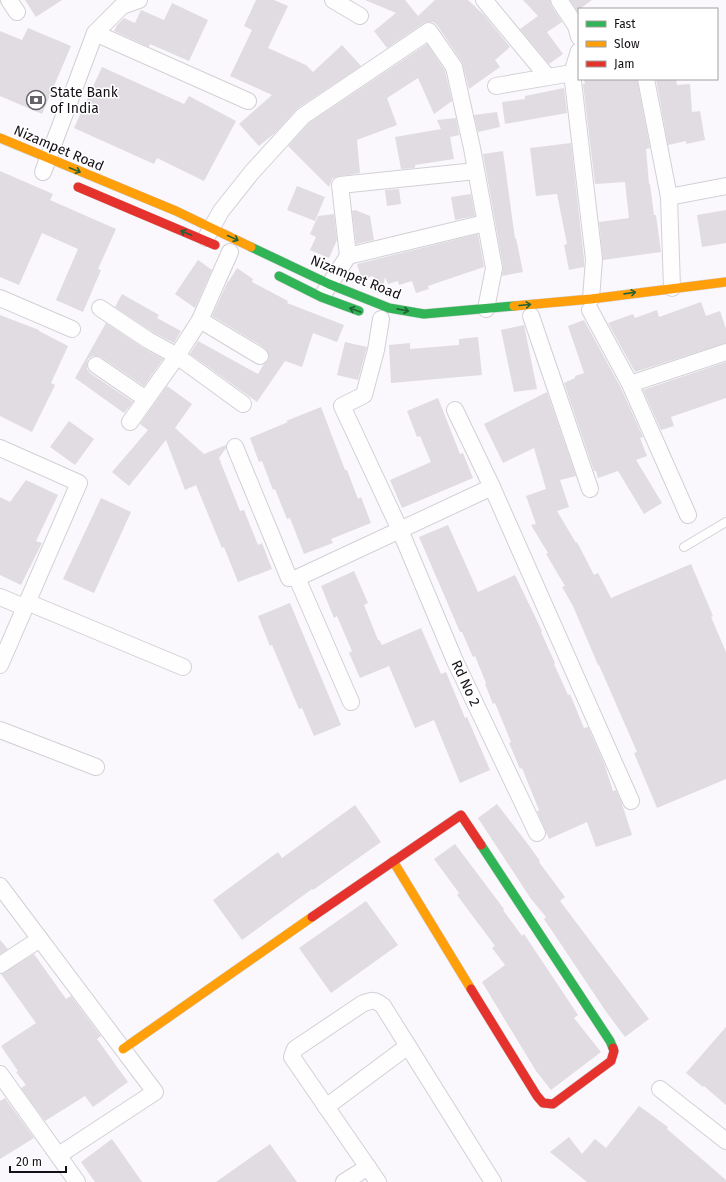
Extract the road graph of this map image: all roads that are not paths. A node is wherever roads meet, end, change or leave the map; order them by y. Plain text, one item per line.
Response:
1 (139, 0) edge
2 (333, 0) edge
3 (484, 0) edge
4 (559, 0) edge
5 (360, 16) dead end
6 (94, 33) junction
7 (578, 33) edge
8 (578, 54) edge
9 (572, 73) junction
10 (547, 76) junction
11 (646, 80) edge
12 (496, 86) dead end
13 (248, 101) dead end
14 (0, 138) edge
15 (44, 169) junction
16 (476, 171) junction
17 (72, 185) dead end
18 (726, 186) edge
19 (668, 197) junction
20 (485, 222) junction
21 (208, 234) junction
22 (233, 253) joint
23 (348, 256) junction
24 (272, 273) dead end
25 (726, 282) edge
26 (672, 288) junction
27 (325, 290) junction
28 (0, 298) edge
29 (590, 307) junction
30 (100, 308) dead end
31 (486, 309) junction
32 (531, 316) dead end
33 (377, 318) joint
34 (200, 320) junction
35 (72, 329) dead end
36 (726, 352) edge
37 (177, 356) junction
38 (260, 356) dead end
39 (96, 365) dead end
40 (630, 384) junction
41 (146, 399) junction
42 (243, 404) dead end
43 (455, 410) dead end
44 (130, 422) dead end
45 (235, 447) dead end
46 (0, 448) edge
47 (492, 487) junction
48 (590, 489) dead end
49 (688, 515) dead end
50 (726, 522) edge
51 (400, 530) junction
52 (684, 547) dead end
53 (297, 578) junction
54 (0, 597) edge
55 (25, 604) junction
56 (0, 665) edge
57 (183, 667) dead end
58 (350, 702) dead end
59 (0, 730) edge
60 (96, 767) dead end
61 (631, 801) dead end
62 (537, 834) dead end
63 (393, 861) junction
64 (0, 886) edge
65 (40, 939) junction
66 (0, 965) edge
67 (408, 1046) junction
68 (123, 1049) junction
69 (0, 1074) edge
70 (660, 1089) dead end
71 (326, 1107) junction
72 (726, 1141) edge
73 (59, 1155) junction
74 (368, 1167) junction
75 (78, 1182) edge
76 (344, 1182) edge
77 (378, 1182) edge
78 (493, 1182) edge

1 - 6 street
2 - 5 street
3 - 10 street
4 - 7 street
6 - 13 street
6 - 15 street
8 - 9 street
9 - 10 street
9 - 29 street
10 - 12 street
11 - 19 street
14 - 15 street, Nizampet Road
15 -> 21 street, Nizampet Road
16 - 20 street
16 - 21 street
16 - 23 street
21 -> 17 street, Nizampet Road
18 - 19 street
19 - 26 street
20 - 23 street
20 - 31 street
21 - 22 street, Nizampet Road
21 -> 27 street, Nizampet Road
22 - 34 street
23 - 27 street
24 - 27 street, Nizampet Road
25 - 26 street, Nizampet Road
29 -> 26 street, Nizampet Road
27 -> 31 street, Nizampet Road
33 -> 27 street, Nizampet Road
28 - 35 street
31 -> 29 street, Nizampet Road
29 - 40 street
30 - 37 street
32 - 48 street
33 - 51 street, Rd No 2
34 - 37 street
34 - 38 street
36 - 40 street
37 - 41 street
37 - 42 street
39 - 41 street
40 - 49 street
41 - 44 street
43 - 47 street
45 - 53 street
46 - 55 street
47 - 51 street
47 - 61 street
50 - 52 lane
51 - 53 street
51 - 62 street, Rd No 2
53 - 58 street
54 - 55 street
55 - 56 street
55 - 57 street
59 - 60 street
63 - 63 street
63 - 68 street
64 - 65 street
65 - 66 street
65 - 68 street
67 - 71 street
67 - 71 street
67 - 78 street
68 - 73 street
69 - 73 street
70 - 72 street
71 - 74 street
73 - 75 street
74 - 76 street
74 - 77 street

